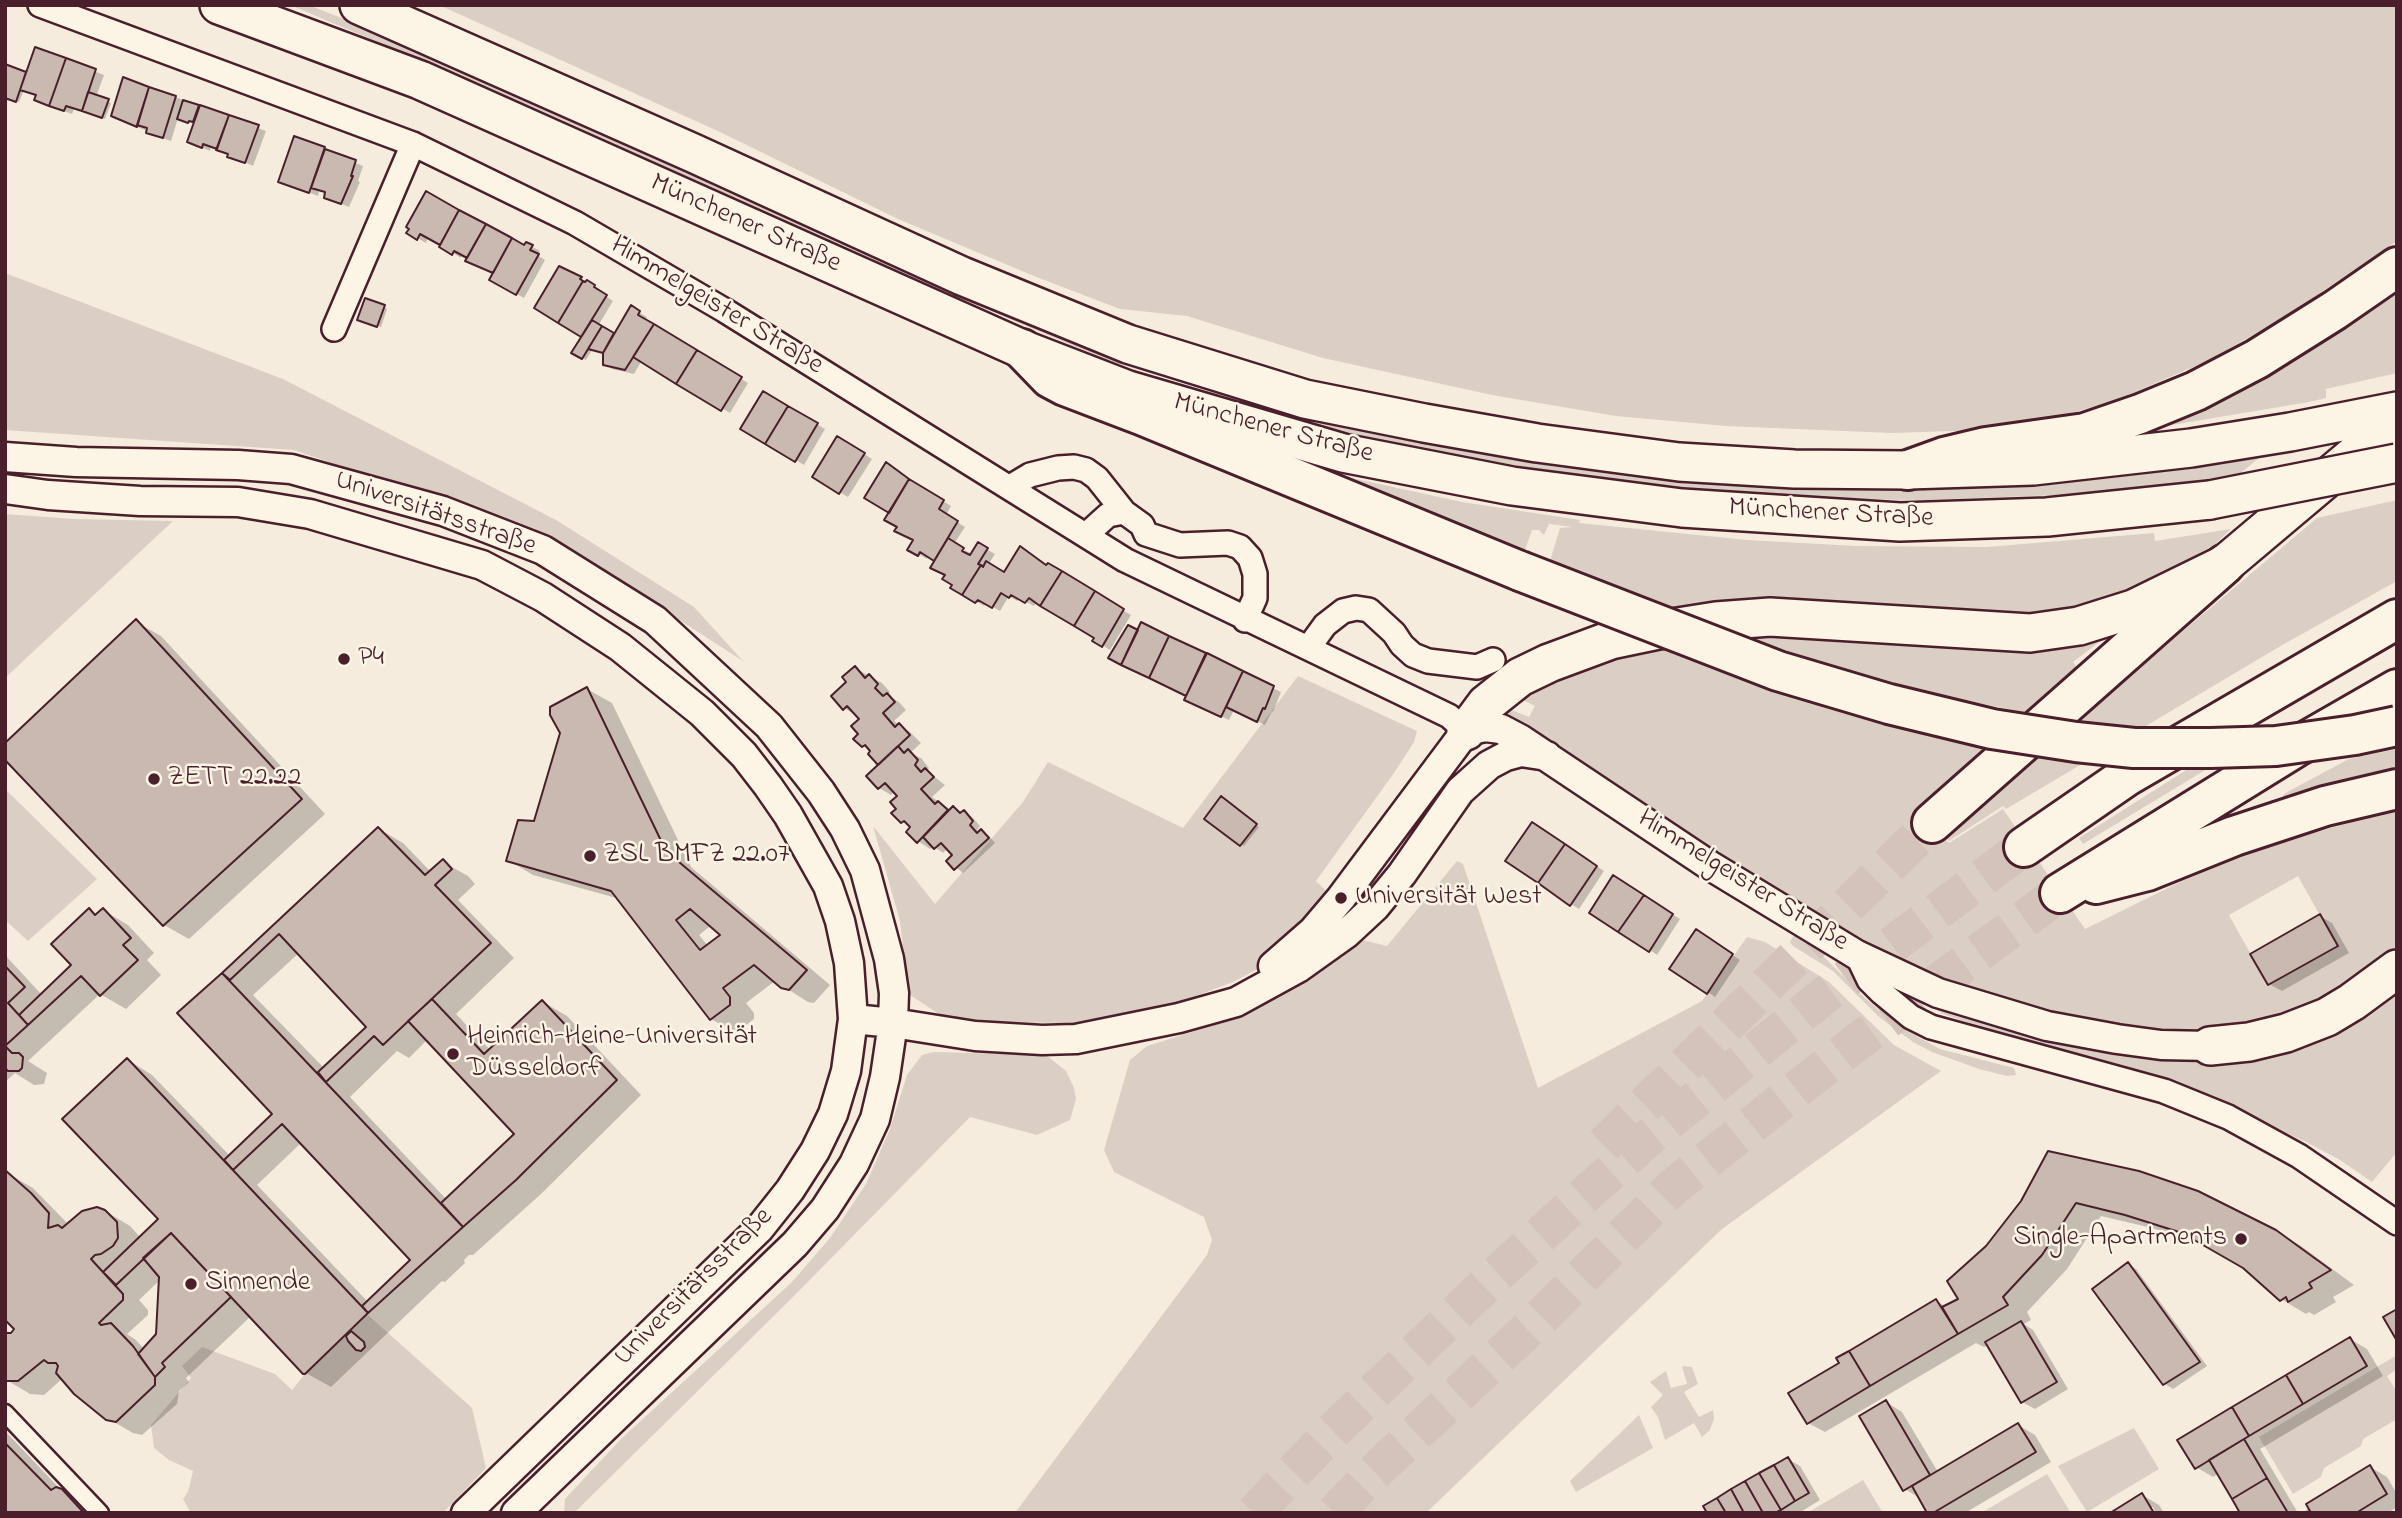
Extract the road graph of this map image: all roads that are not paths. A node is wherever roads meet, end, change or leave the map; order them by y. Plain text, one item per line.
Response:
1 (40, 5) edge
2 (219, 5) edge
3 (359, 5) edge
4 (413, 144) junction
5 (2397, 267) edge
6 (334, 328) dead end
7 (1022, 349) junction
8 (2397, 411) edge
9 (2397, 419) edge
10 (5, 457) edge
11 (2397, 463) edge
12 (1908, 470) junction
13 (1010, 487) junction
14 (5, 489) edge
15 (1124, 512) junction
16 (1146, 534) junction
17 (1086, 535) junction
18 (1125, 560) junction
19 (2225, 564) junction
20 (2397, 619) edge
21 (1245, 620) junction
22 (1309, 647) junction
23 (1493, 660) dead end
24 (2397, 689) edge
25 (2397, 726) edge
26 (1466, 731) junction
27 (1547, 756) junction
28 (1470, 780) junction
29 (2397, 789) edge
30 (1932, 823) tunnel mouth
31 (2024, 847) tunnel mouth
32 (1857, 955) junction
33 (2397, 969) edge
34 (1179, 1018) junction
35 (853, 1019) junction
36 (893, 1023) junction
37 (2210, 1046) joint
38 (2397, 1223) edge
39 (726, 1262) junction
40 (754, 1284) junction
41 (5, 1414) edge
42 (500, 1480) junction
43 (525, 1510) edge
44 (100, 1513) edge
45 (466, 1513) edge

1 - 4 street, Himmelgeister Straße
2 - 7 highway, Münchener Straße
3 - 12 highway, Münchener Straße
4 - 6 street
4 - 13 street, Himmelgeister Straße
5 - 12 highway
7 - 11 highway, Münchener Straße, bridge
7 - 25 highway, bridge
8 - 12 highway, Münchener Straße
9 - 19 highway
10 - 36 street, Universitätsstraße
13 - 15 street
13 - 17 street, Himmelgeister Straße
14 - 35 street, Universitätsstraße
15 - 16 street
15 - 17 street
16 - 18 street
16 - 21 street
17 - 18 street, Himmelgeister Straße
18 - 21 street, Himmelgeister Straße
19 - 26 highway
19 - 30 highway
20 - 31 highway
21 - 22 street, Himmelgeister Straße
22 - 23 street
22 - 26 street, Himmelgeister Straße
24 - 29 highway
26 - 27 street, Himmelgeister Straße
26 - 28 street
26 - 34 street
27 - 28 street
27 - 32 street, Himmelgeister Straße
28 - 34 street
32 - 37 street
32 - 38 street, Himmelgeister Straße
33 - 37 highway
34 - 36 street
35 - 36 street
35 - 39 street, Universitätsstraße
36 - 40 street, Universitätsstraße
39 - 40 street
39 - 42 street, Universitätsstraße
40 - 43 street, Universitätsstraße
41 - 44 street
42 - 43 street
42 - 45 street, Universitätsstraße

